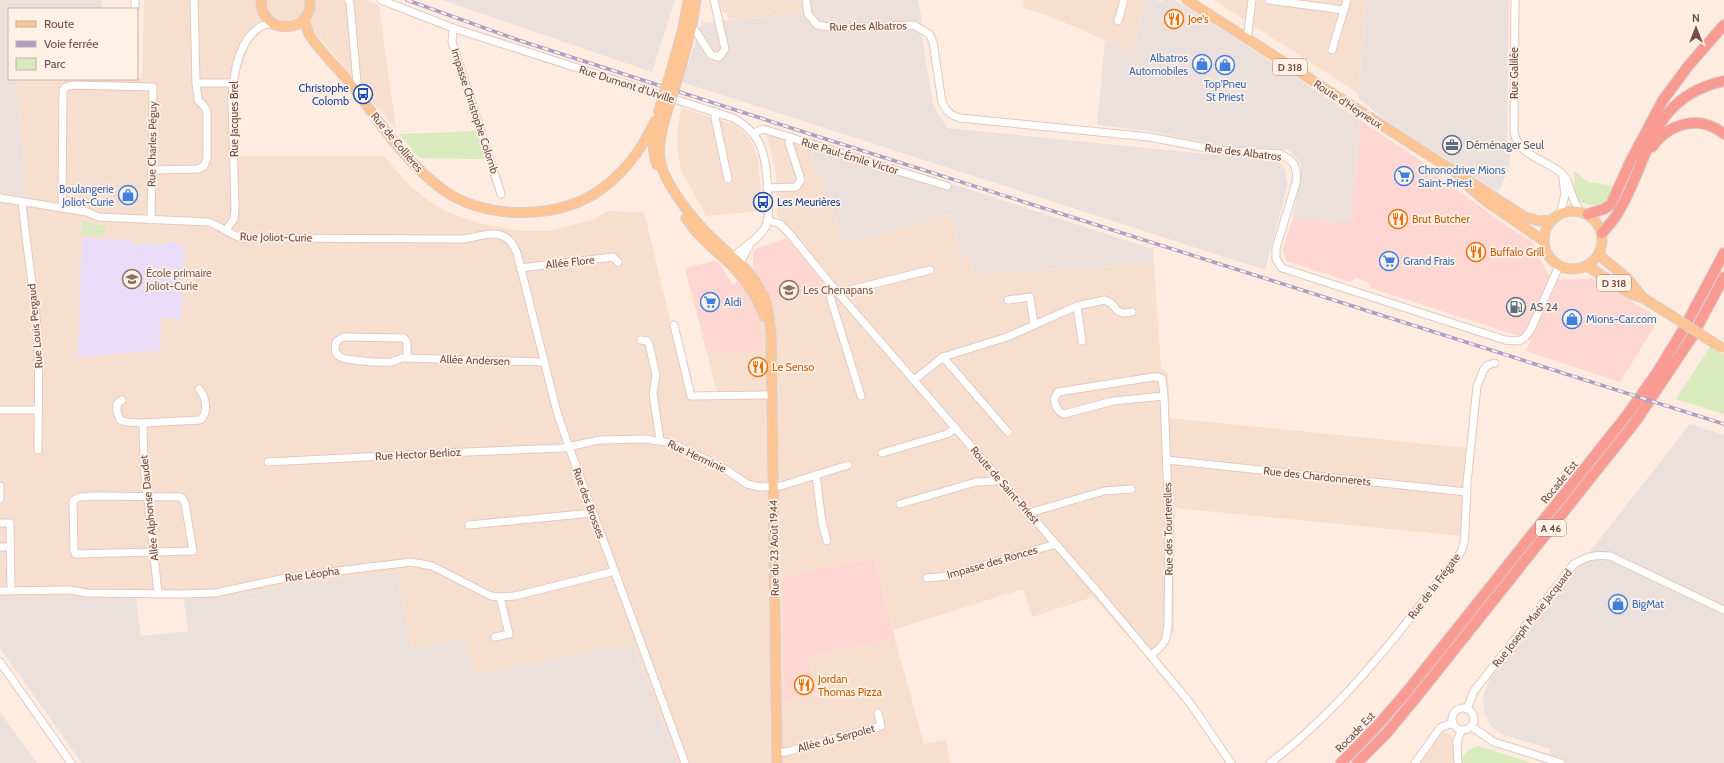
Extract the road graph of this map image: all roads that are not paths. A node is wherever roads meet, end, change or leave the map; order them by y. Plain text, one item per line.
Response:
1 (194, 0) edge
2 (253, 0) edge
3 (310, 0) edge
4 (348, 0) edge
5 (381, 0) edge
6 (688, 0) edge
7 (696, 0) edge
8 (714, 0) edge
9 (806, 0) edge
10 (1124, 0) edge
11 (1187, 0) edge
12 (1252, 0) edge
13 (1269, 0) edge
14 (1347, 0) edge
15 (1515, 0) edge
16 (261, 3) edge
17 (1344, 10) junction
18 (304, 19) junction
19 (685, 19) junction
20 (1118, 21) dead end
21 (272, 23) junction
22 (1724, 25) edge
23 (692, 26) junction
24 (453, 28) junction
25 (1247, 38) junction
26 (1332, 50) dead end
27 (675, 72) junction
28 (1724, 76) edge
29 (1724, 81) edge
30 (134, 83) edge
31 (196, 83) junction
32 (233, 83) junction
33 (353, 87) junction
34 (715, 112) junction
35 (660, 117) junction
36 (1655, 117) junction
37 (754, 133) junction
38 (1724, 134) edge
39 (790, 138) junction
40 (1408, 144) junction
41 (1645, 157) junction
42 (152, 170) junction
43 (1562, 174) junction
44 (728, 179) dead end
45 (947, 186) dead end
46 (767, 188) junction
47 (501, 194) dead end
48 (0, 198) edge
49 (22, 202) junction
50 (62, 208) junction
51 (1584, 213) junction
52 (1560, 214) junction
53 (151, 220) junction
54 (767, 220) junction
55 (1552, 220) junction
56 (226, 230) junction
57 (1602, 233) junction
58 (509, 238) joint
59 (1544, 241) junction
60 (1724, 253) edge
61 (1599, 255) junction
62 (618, 262) dead end
63 (734, 263) junction
64 (1559, 266) junction
65 (1586, 266) junction
66 (520, 268) junction
67 (930, 270) dead end
68 (1724, 277) edge
69 (833, 287) junction
70 (838, 293) junction
71 (1643, 298) junction
72 (1008, 300) dead end
73 (1077, 306) junction
74 (1132, 312) dead end
75 (674, 325) dead end
76 (1034, 325) junction
77 (641, 340) dead end
78 (1082, 340) dead end
79 (1723, 348) edge
80 (943, 357) junction
81 (407, 358) junction
82 (544, 362) junction
83 (1495, 363) dead end
84 (914, 380) junction
85 (200, 388) dead end
86 (772, 394) junction
87 (861, 396) dead end
88 (1164, 396) junction
89 (122, 400) dead end
90 (0, 410) edge
91 (38, 410) junction
92 (143, 423) junction
93 (956, 428) junction
94 (1008, 432) dead end
95 (660, 440) junction
96 (569, 447) junction
97 (38, 450) dead end
98 (882, 453) dead end
99 (1167, 460) junction
100 (268, 462) dead end
101 (848, 465) dead end
102 (816, 475) junction
103 (999, 478) junction
104 (0, 486) edge
105 (773, 487) junction
106 (1130, 489) dead end
107 (1467, 492) junction
108 (147, 496) junction
109 (0, 499) edge
110 (900, 504) dead end
111 (592, 513) junction
112 (1029, 513) junction
113 (0, 523) edge
114 (470, 525) dead end
115 (827, 541) dead end
116 (1056, 544) junction
117 (0, 547) edge
118 (10, 547) junction
119 (154, 553) junction
120 (615, 571) junction
121 (927, 578) dead end
122 (0, 591) edge
123 (10, 591) junction
124 (158, 593) junction
125 (500, 597) junction
126 (1724, 610) edge
127 (495, 637) dead end
128 (1151, 655) junction
129 (0, 662) edge
130 (1467, 709) junction
131 (878, 713) dead end
132 (1452, 723) junction
133 (1472, 727) junction
134 (1461, 731) junction
135 (777, 752) junction
136 (72, 763) edge
137 (685, 763) edge
138 (777, 763) edge
139 (1231, 763) edge
140 (1270, 763) edge
141 (1341, 763) edge
142 (1357, 763) edge
143 (1415, 763) edge
144 (1458, 763) edge
145 (1561, 763) edge

1 - 31 street
2 - 16 main road
3 - 18 main road
4 - 33 street
5 - 24 street, Rue Dumont d'Urville
6 - 19 main road
7 - 23 main road
8 - 23 street
9 - 64 street, Rue des Albatros
10 - 20 street
11 - 25 main road, Route d'Heyrieux / D 318
12 - 25 street
13 - 17 street
14 - 17 street
15 - 43 street, Rue Galilée
16 - 21 main road
17 - 26 street
18 - 21 main road
18 - 33 main road, Rue de Collières
19 - 23 street
19 - 27 main road
21 - 32 street, Rue Jacques Brel
22 - 36 highway
23 - 27 main road
24 - 34 street, Rue Dumont d'Urville
24 - 47 street, Impasse Christophe Colomb
25 - 40 main road, Route d'Heyrieux / D 318
27 - 35 main road, bridge
28 - 36 highway
29 - 41 highway
30 - 42 street, Rue Charles Péguy
30 - 50 street
31 - 32 street
31 - 42 street
32 - 56 street, Rue Jacques Brel
33 - 35 main road, Rue de Collières
34 - 37 street, Rue Dumont d'Urville
34 - 44 street
35 - 63 main road, Rue du 23 Août 1944
36 - 51 highway
37 - 39 street, Rue Paul-Émile Victor
37 - 46 street, Rue Dumont d'Urville
38 - 41 highway
39 - 45 street, Rue Paul-Émile Victor
39 - 46 street
40 - 55 main road, Route d'Heyrieux / D 318
40 - 59 main road, Route d'Heyrieux / D 318
41 - 57 highway
42 - 53 street, Rue Charles Péguy
43 - 51 street
43 - 52 street
46 - 54 street, Rue Dumont d'Urville
48 - 49 street, Rue Joliot-Curie
49 - 50 street, Rue Joliot-Curie
49 - 91 street, Rue Louis Pergaud
50 - 53 street, Rue Joliot-Curie
51 - 52 main road
51 - 57 main road
52 - 55 main road
53 - 56 street, Rue Joliot-Curie
54 - 63 street
54 - 69 street, Route de Saint-Priest
55 - 59 main road
56 - 58 street, Rue Joliot-Curie
57 - 61 main road
58 - 66 street, Rue des Brosses
59 - 64 main road
60 - 141 highway, Rocade Est / A 46
61 - 65 main road
61 - 71 main road, D 318
62 - 66 street, Allée Flore
63 - 86 main road, Rue du 23 Août 1944
64 - 65 main road
65 - 71 main road, D 318
66 - 82 street, Rue des Brosses
67 - 70 street
68 - 142 highway, Rocade Est / A 46
69 - 70 street, Route de Saint-Priest
69 - 87 street
70 - 84 street, Route de Saint-Priest
71 - 79 main road, D 318, bridge
72 - 76 street
73 - 74 street
73 - 76 street
73 - 78 street
75 - 86 street
76 - 80 street
77 - 95 street
80 - 84 street
80 - 94 street
81 - 81 street, Allée Andersen
81 - 82 street, Allée Andersen
82 - 96 street, Rue des Brosses
83 - 107 street, Rue de la Frégate
84 - 93 street, Route de Saint-Priest
85 - 92 street
86 - 105 main road, Rue du 23 Août 1944
88 - 88 street, Rue des Tourterelles
88 - 99 street, Rue des Tourterelles
89 - 92 street
90 - 91 street
91 - 97 street, Rue Louis Pergaud
92 - 108 street, Allée Alphonse Daudet
93 - 98 street
93 - 103 street, Route de Saint-Priest
95 - 96 street, Rue Herminie
95 - 105 street, Rue Herminie
96 - 100 street, Rue Hector Berlioz
96 - 111 street, Rue des Brosses
99 - 107 street, Rue des Chardonnerets
99 - 128 street, Rue des Tourterelles
101 - 102 street
102 - 105 street
102 - 115 street
103 - 110 street
103 - 112 street, Route de Saint-Priest
104 - 109 street
105 - 135 main road, Rue du 23 Août 1944
106 - 112 street
107 - 140 street, Rue de la Frégate
108 - 119 street, Allée Alphonse Daudet
108 - 119 street
108 - 119 street
111 - 114 street
111 - 120 street, Rue des Brosses
112 - 116 street, Route de Saint-Priest
113 - 118 street
116 - 121 street, Impasse des Ronces
116 - 128 street, Route de Saint-Priest
117 - 118 street
118 - 123 street
119 - 124 street, Allée Alphonse Daudet
120 - 125 street, Rue Léopha
120 - 137 street, Rue des Brosses
122 - 123 street, Rue Léopha
123 - 124 street, Rue Léopha
124 - 125 street, Rue Léopha
125 - 127 street
126 - 130 street, Rue Joseph Marie Jacquard
128 - 139 street, Route de Saint-Priest
129 - 136 street
130 - 132 street
130 - 133 street
131 - 135 street, Allée du Serpolet
132 - 134 street
132 - 143 street
133 - 134 street
133 - 145 street
134 - 144 street
135 - 138 main road, Rue du 23 Août 1944

